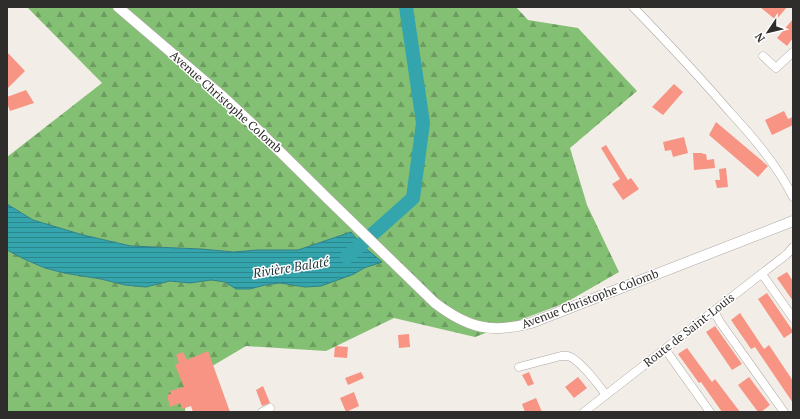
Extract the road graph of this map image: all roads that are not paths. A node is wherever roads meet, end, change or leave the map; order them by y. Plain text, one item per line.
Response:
1 (118, 7) edge
2 (633, 7) edge
3 (793, 52) edge
4 (763, 56) dead end
5 (793, 197) edge
6 (793, 221) edge
7 (793, 247) edge
8 (762, 274) junction
9 (714, 311) junction
10 (793, 318) edge
11 (665, 349) junction
12 (519, 367) dead end
13 (606, 394) junction
14 (270, 408) dead end
15 (262, 412) edge
16 (584, 412) edge
17 (710, 412) edge
18 (784, 412) edge

1 - 6 street, Avenue Christophe Colomb
2 - 5 street
3 - 4 street
7 - 8 street, Route de Saint-Louis
8 - 9 street, Route de Saint-Louis
8 - 10 street
9 - 11 street, Route de Saint-Louis
9 - 18 street
11 - 13 street, Route de Saint-Louis
11 - 17 street
12 - 13 street
13 - 16 street, Route de Saint-Louis
14 - 15 street

